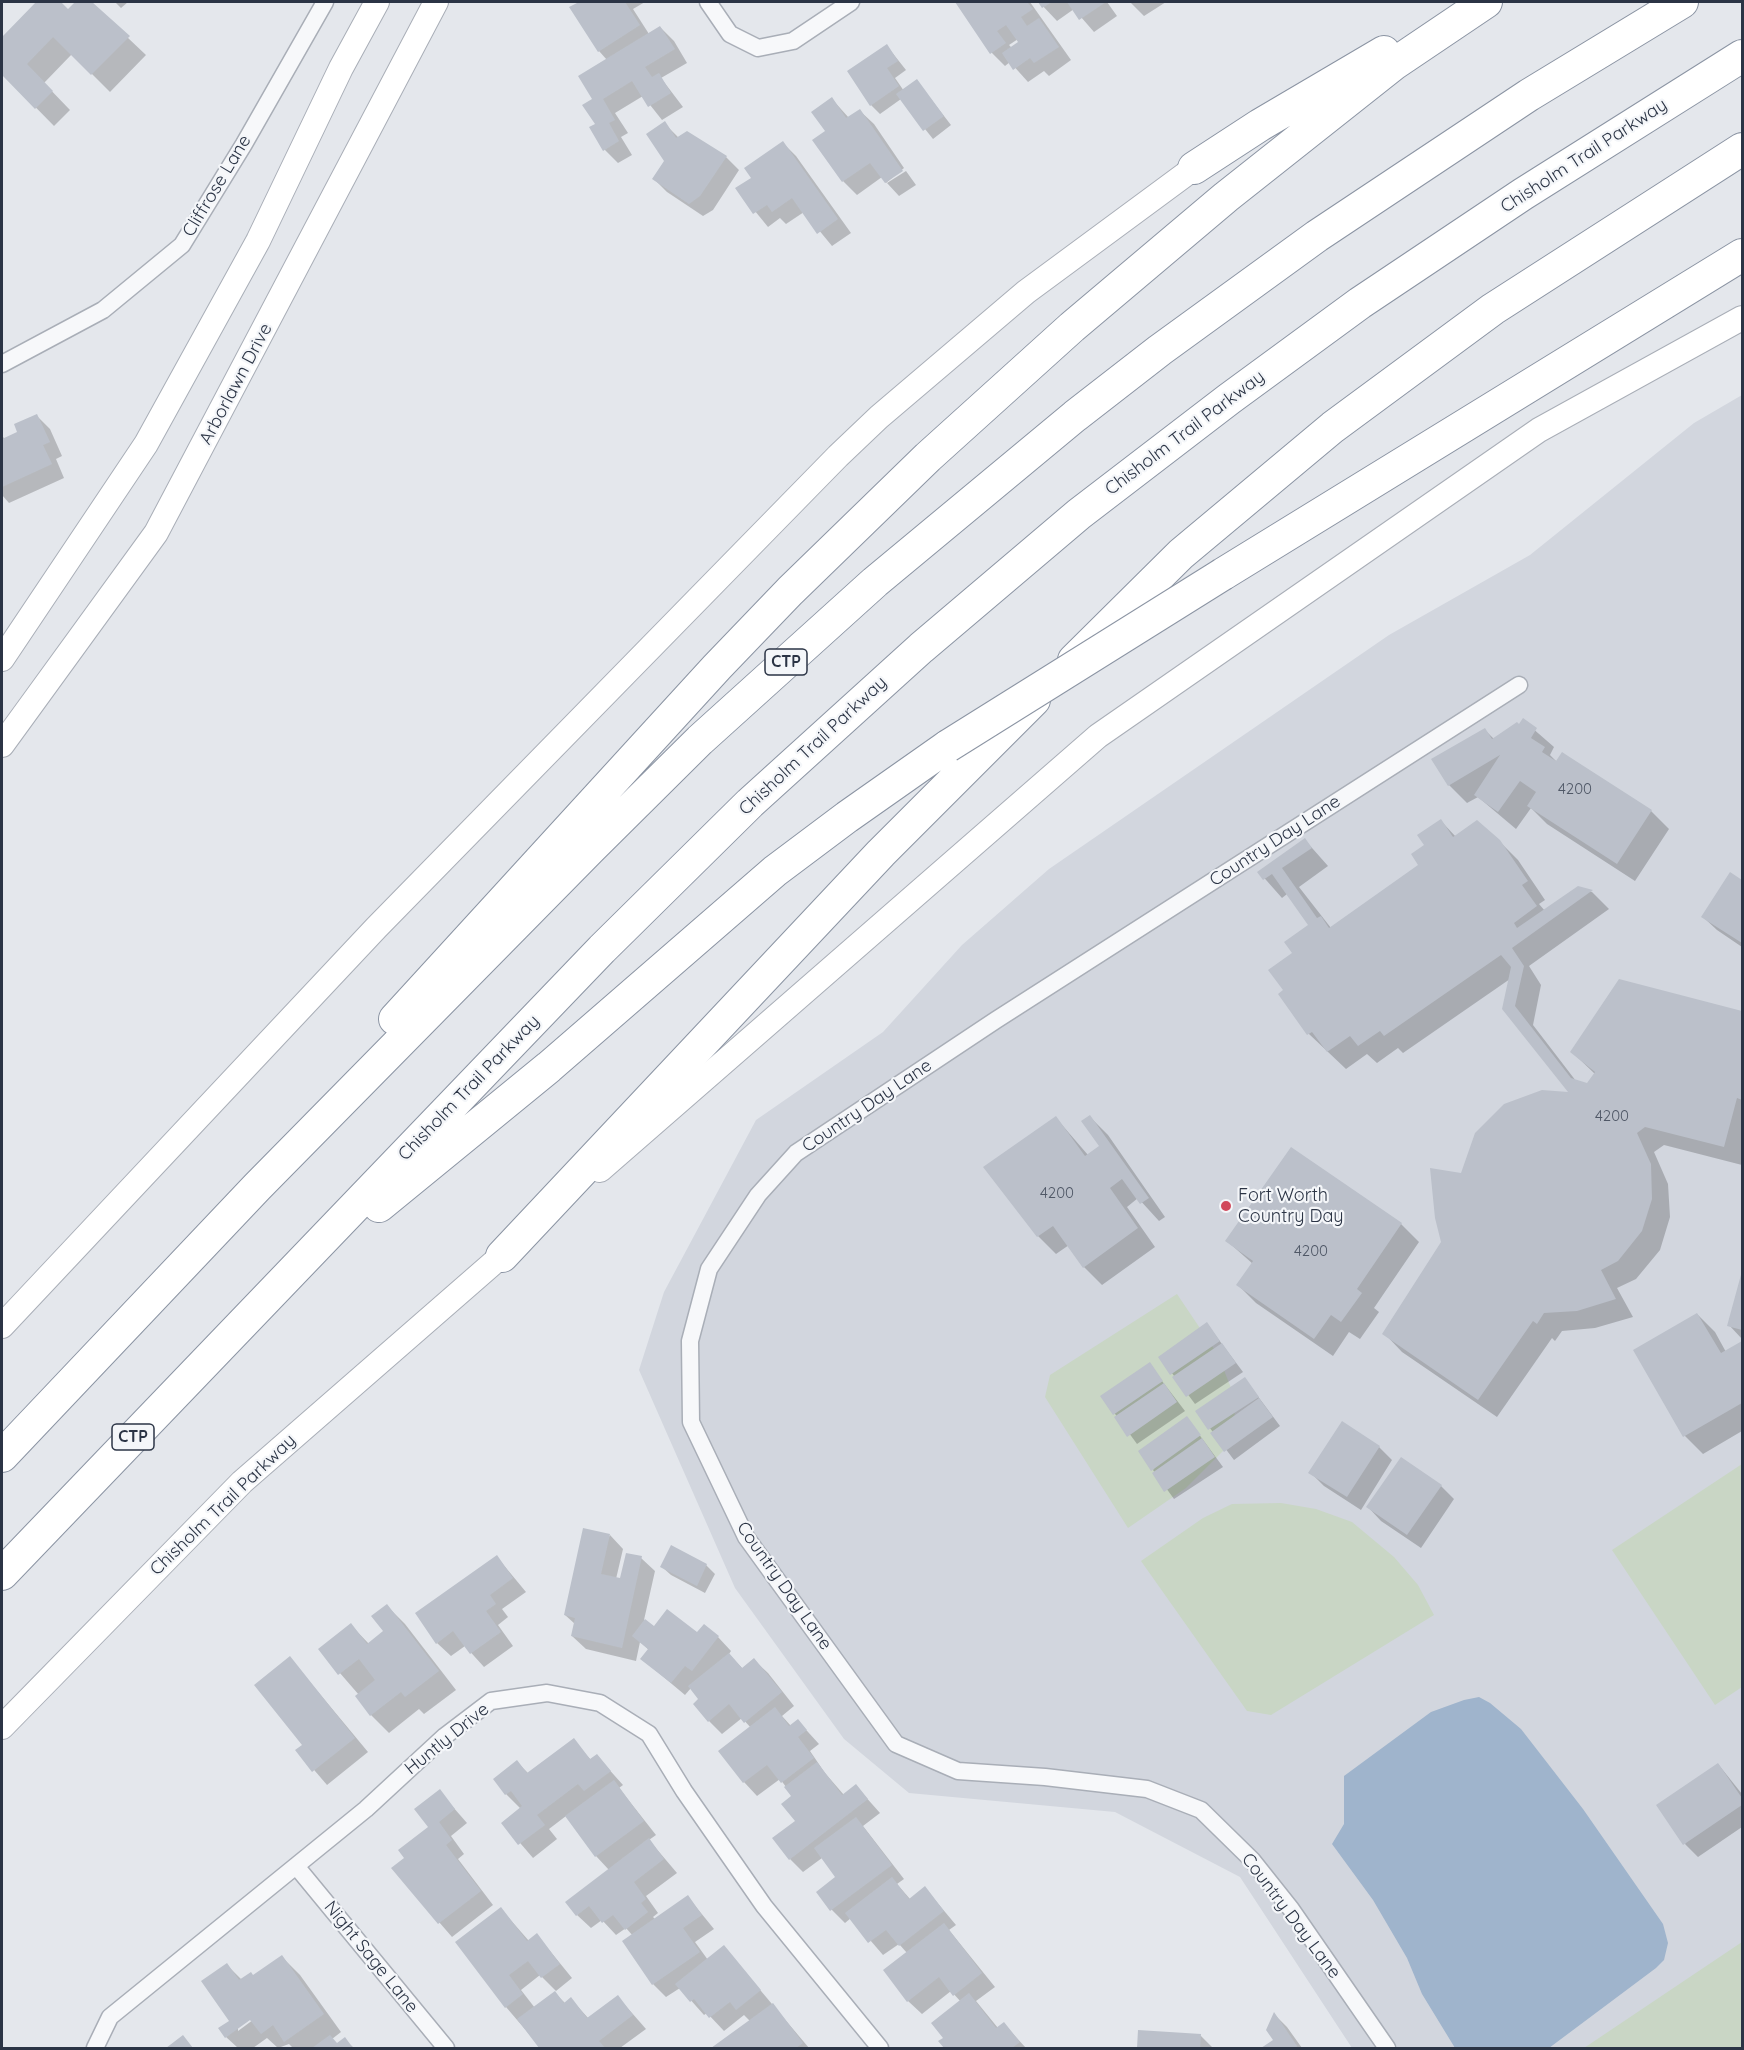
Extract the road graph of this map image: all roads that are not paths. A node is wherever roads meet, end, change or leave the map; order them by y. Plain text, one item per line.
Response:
1 (325, 2) edge
2 (377, 2) edge
3 (436, 2) edge
4 (708, 2) edge
5 (851, 2) edge
6 (1480, 2) edge
7 (1486, 2) edge
8 (1682, 2) edge
9 (1743, 56) edge
10 (1743, 149) edge
11 (1194, 168) joint
12 (1743, 255) edge
13 (1743, 318) edge
14 (2, 364) edge
15 (2, 659) edge
16 (1519, 685) dead end
17 (2, 746) edge
18 (257, 1187) junction
19 (502, 1256) junction
20 (265, 1300) junction
21 (2, 1326) edge
22 (2, 1456) edge
23 (2, 1574) edge
24 (2, 1728) edge
25 (296, 1866) junction
26 (95, 2049) edge
27 (446, 2049) edge
28 (880, 2049) edge
29 (1386, 2049) edge

1 - 14 street, Cliffrose Lane
2 - 15 main road
3 - 17 main road, Arborlawn Drive
4 - 5 street
6 - 11 highway
7 - 18 highway
8 - 18 highway, CTP
9 - 20 highway, Chisholm Trail Parkway / CTP
10 - 19 highway
11 - 21 main road
12 - 20 highway, bridge
13 - 19 main road, Chisholm Trail Parkway
16 - 29 street, Country Day Lane
18 - 22 highway, CTP
19 - 24 main road, Chisholm Trail Parkway
20 - 23 highway, Chisholm Trail Parkway / CTP
25 - 26 street, Huntly Drive
25 - 27 street, Night Sage Lane
25 - 28 street, Huntly Drive

